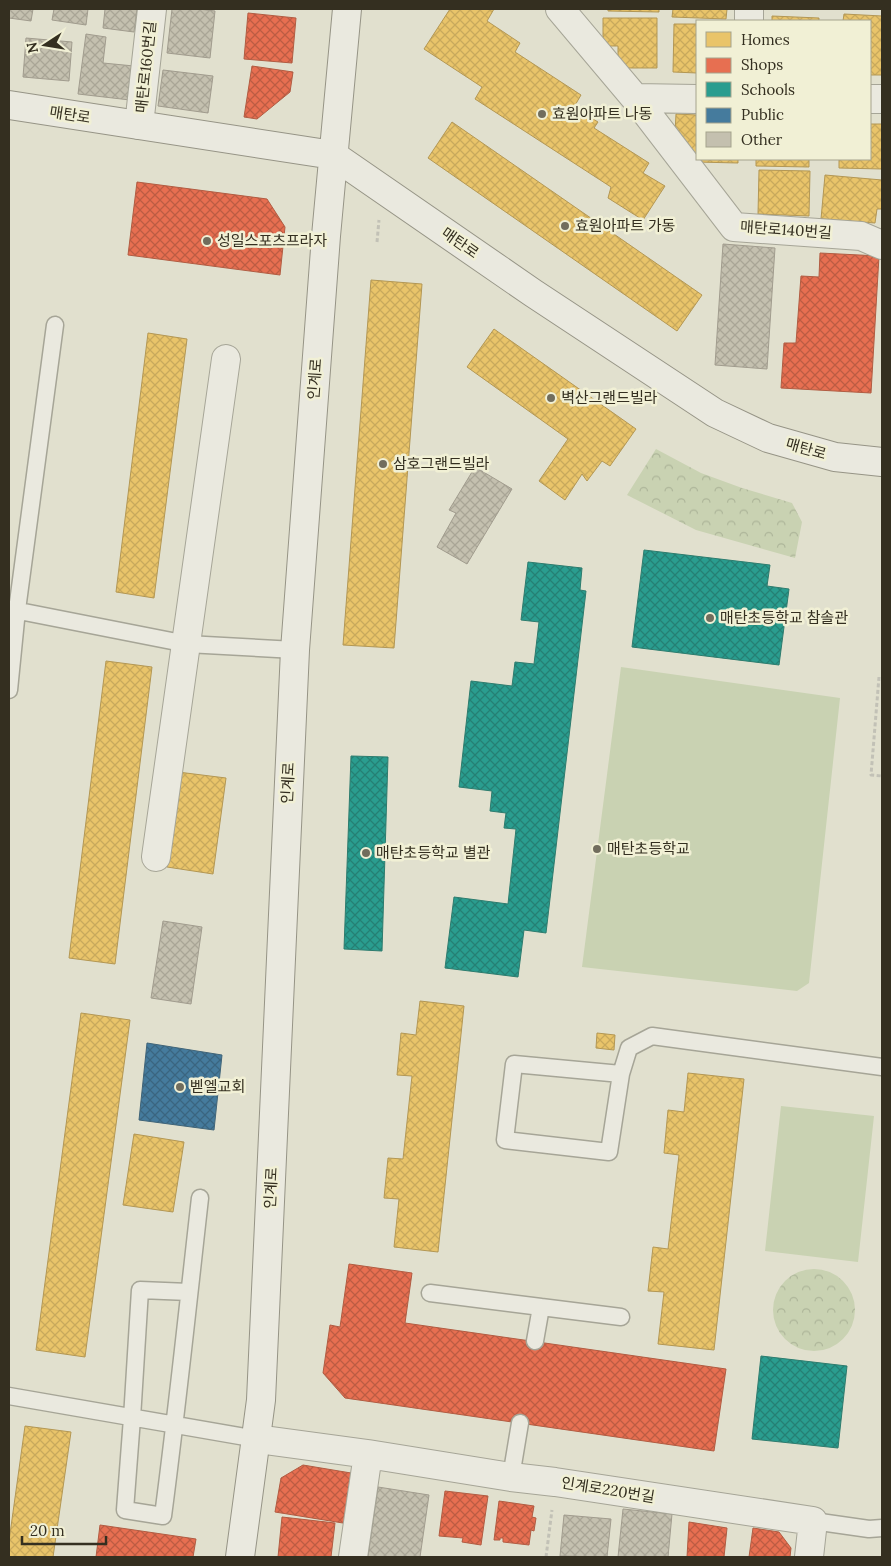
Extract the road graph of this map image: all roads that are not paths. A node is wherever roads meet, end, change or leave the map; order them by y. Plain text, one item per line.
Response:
1 (152, 9) edge
2 (346, 9) edge
3 (560, 9) edge
4 (635, 98) junction
5 (696, 99) edge
6 (9, 105) edge
7 (139, 125) junction
8 (333, 155) junction
9 (882, 245) edge
10 (55, 325) dead end
11 (226, 359) dead end
12 (882, 462) edge
13 (13, 609) edge
14 (186, 644) junction
15 (295, 650) junction
16 (9, 690) edge
17 (156, 857) dead end
18 (882, 1067) edge
19 (621, 1074) junction
20 (200, 1198) dead end
21 (190, 1292) junction
22 (430, 1293) dead end
23 (541, 1307) junction
24 (620, 1317) dead end
25 (535, 1341) dead end
26 (9, 1396) edge
27 (132, 1418) junction
28 (520, 1423) dead end
29 (175, 1425) junction
30 (257, 1439) junction
31 (368, 1454) junction
32 (511, 1477) junction
33 (813, 1521) junction
34 (882, 1528) edge
35 (240, 1557) edge
36 (353, 1557) edge
37 (809, 1557) edge

1 - 7 street, 매탄로160번길
2 - 8 street, 인계로
3 - 4 street, 매탄로140번길
4 - 5 street
4 - 9 street, 매탄로140번길
6 - 7 street, 매탄로
7 - 8 street, 매탄로
8 - 12 street, 매탄로
8 - 15 street, 인계로
10 - 13 lane
11 - 14 street
13 - 14 lane
13 - 16 lane
14 - 15 lane
14 - 17 street
15 - 30 street, 인계로
18 - 19 lane
19 - 19 lane
20 - 21 lane
21 - 27 lane
21 - 29 lane
22 - 23 lane
23 - 24 lane
23 - 25 lane
26 - 27 lane
27 - 29 lane
27 - 29 lane
28 - 32 lane
29 - 30 lane
30 - 31 street, 인계로220번길
30 - 35 street, 인계로
31 - 32 street, 인계로220번길
31 - 36 street
32 - 33 street, 인계로220번길
33 - 34 lane
33 - 37 street

